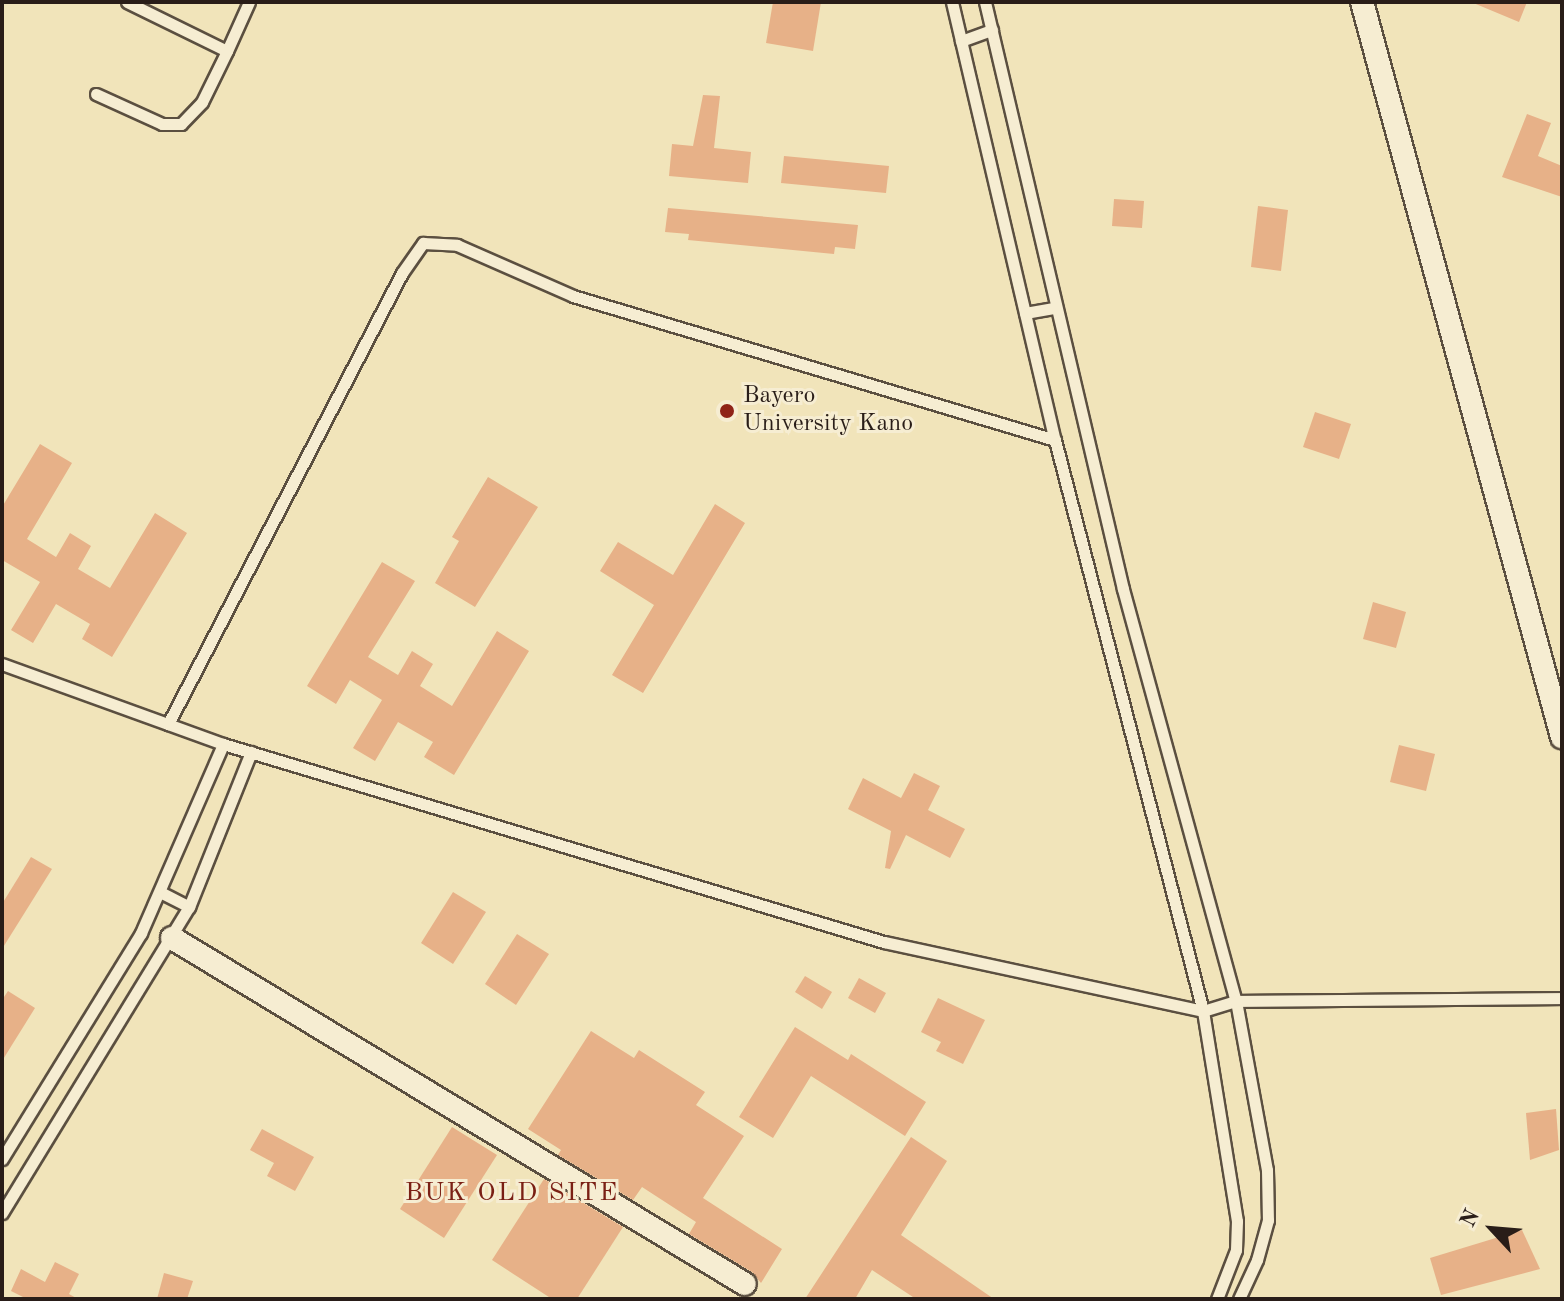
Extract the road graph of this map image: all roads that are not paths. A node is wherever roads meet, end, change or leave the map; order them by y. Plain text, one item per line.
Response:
1 (127, 2) edge
2 (249, 2) edge
3 (952, 2) edge
4 (985, 2) edge
5 (1362, 2) edge
6 (992, 30) junction
7 (961, 41) junction
8 (227, 51) junction
9 (96, 94) dead end
10 (1054, 308) junction
11 (1025, 313) junction
12 (1055, 440) junction
13 (2, 664) edge
14 (168, 724) junction
15 (1562, 737) edge
16 (223, 744) junction
17 (251, 752) junction
18 (162, 893) junction
19 (189, 907) junction
20 (172, 938) junction
21 (1562, 998) edge
22 (1236, 1001) junction
23 (1203, 1011) junction
24 (2, 1159) edge
25 (2, 1213) edge
26 (745, 1284) dead end
27 (1217, 1299) edge
28 (1239, 1299) edge

1 - 8 lane
2 - 8 lane
3 - 7 lane
4 - 6 lane
5 - 15 street
6 - 7 lane
6 - 10 lane
7 - 11 lane
8 - 9 lane
10 - 11 lane
10 - 22 lane
11 - 12 lane
12 - 14 lane
12 - 23 lane
13 - 14 lane
14 - 16 lane
16 - 17 lane
16 - 18 lane
17 - 19 lane
17 - 23 lane
18 - 19 lane
18 - 24 lane
19 - 20 lane
20 - 25 lane
20 - 26 street
21 - 22 lane
22 - 23 lane
22 - 28 lane
23 - 27 lane

